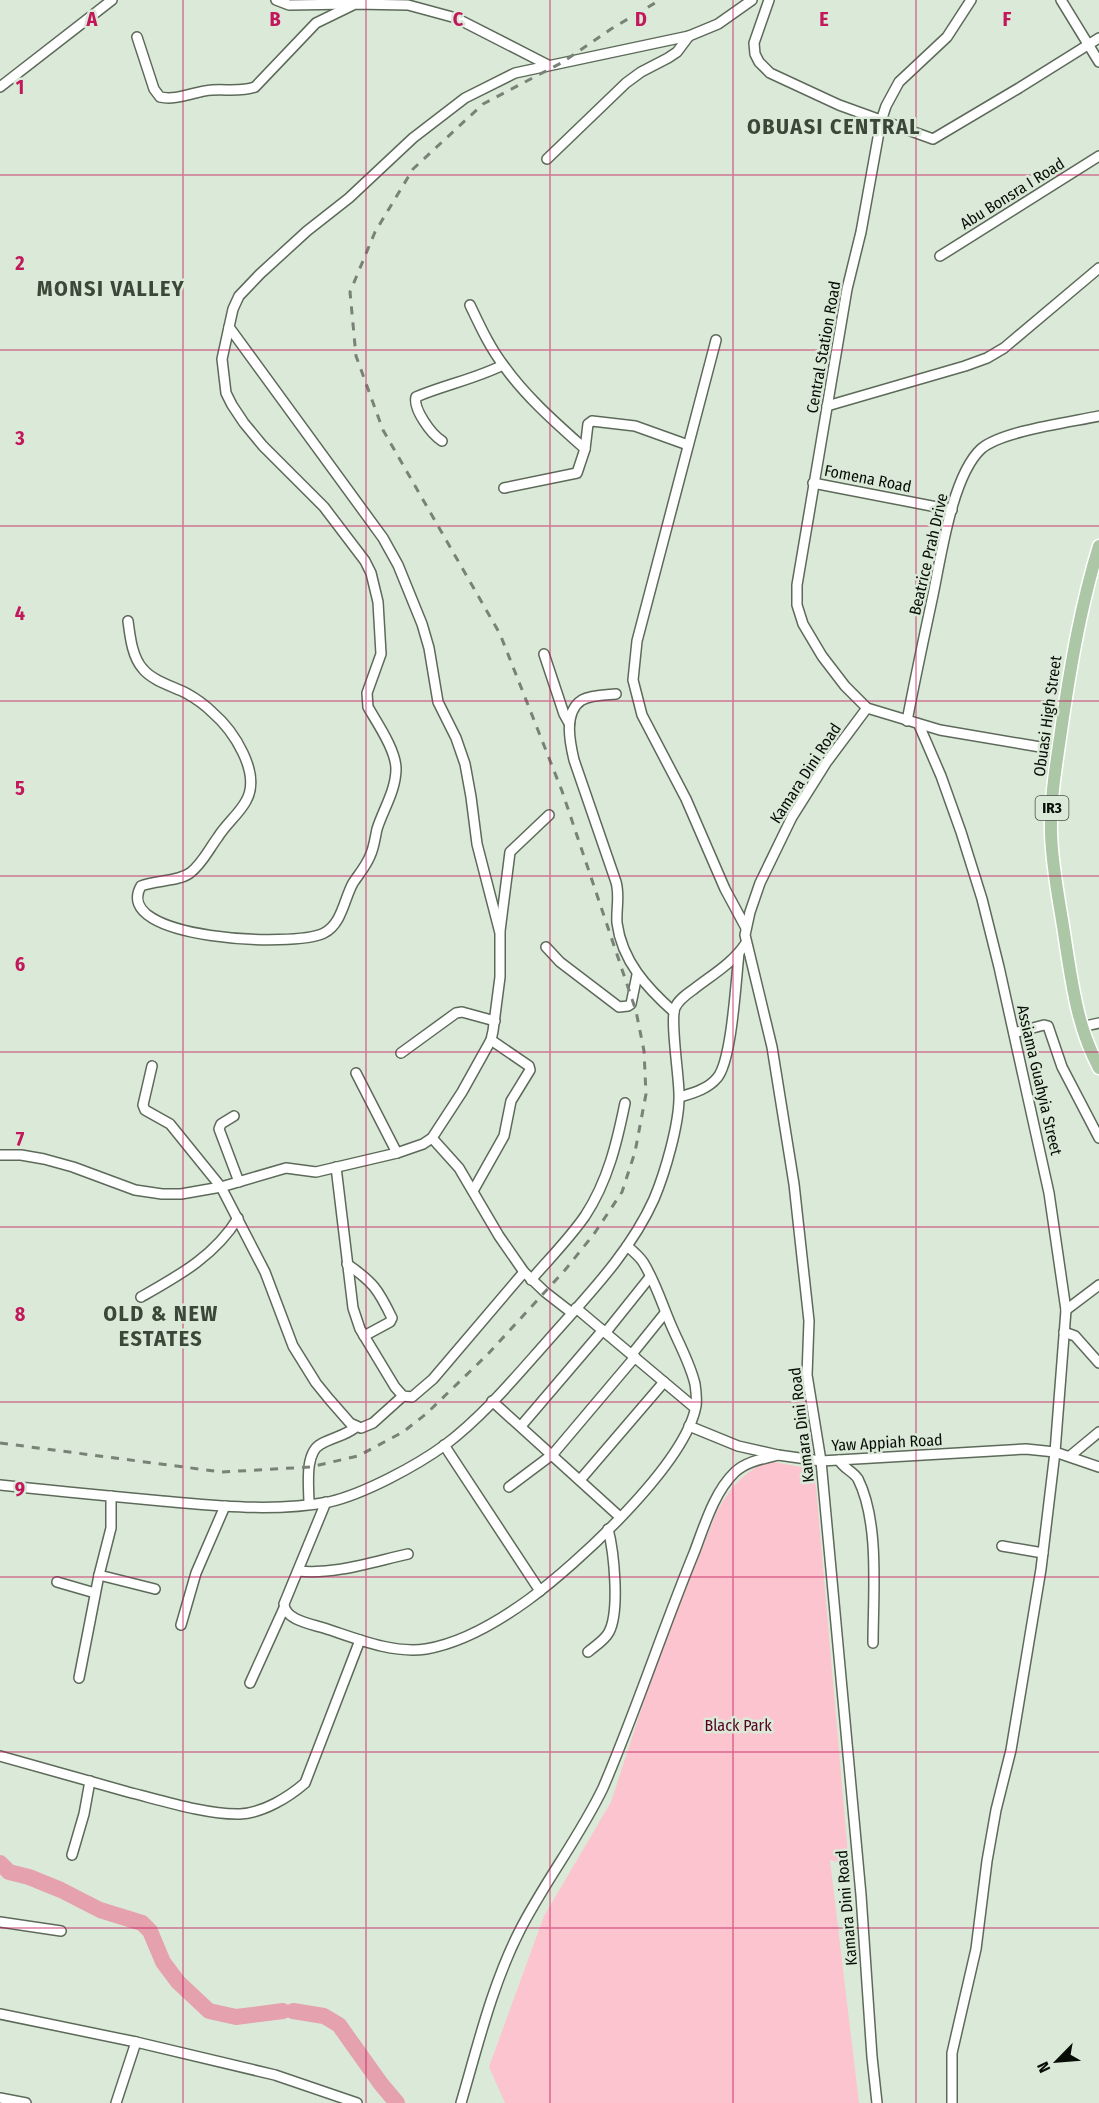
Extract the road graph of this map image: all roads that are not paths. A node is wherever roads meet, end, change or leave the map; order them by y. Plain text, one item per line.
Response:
1 (112, 0) edge
2 (276, 0) edge
3 (752, 0) edge
4 (769, 0) edge
5 (971, 0) edge
6 (1061, 0) edge
7 (355, 4) junction
8 (689, 36) junction
9 (137, 37) dead end
10 (1099, 38) edge
11 (1088, 45) junction
12 (1099, 62) edge
13 (548, 65) junction
14 (0, 87) edge
15 (881, 121) junction
16 (1099, 156) edge
17 (547, 159) dead end
18 (940, 256) dead end
19 (1099, 268) edge
20 (470, 305) dead end
21 (229, 327) junction
22 (716, 340) dead end
23 (503, 365) junction
24 (827, 406) junction
25 (1099, 416) edge
26 (442, 441) dead end
27 (688, 444) junction
28 (585, 449) junction
29 (813, 483) junction
30 (504, 489) dead end
31 (952, 510) junction
32 (1099, 546) edge
33 (129, 621) dead end
34 (544, 654) dead end
35 (616, 694) dead end
36 (867, 708) junction
37 (907, 721) junction
38 (569, 723) junction
39 (919, 725) junction
40 (1058, 750) junction
41 (549, 815) dead end
42 (746, 928) junction
43 (500, 933) junction
44 (746, 943) junction
45 (546, 947) dead end
46 (739, 953) junction
47 (637, 975) junction
48 (674, 1011) junction
49 (495, 1021) junction
50 (1099, 1023) edge
51 (1081, 1027) junction
52 (1014, 1033) junction
53 (491, 1040) junction
54 (401, 1053) dead end
55 (152, 1066) dead end
56 (1099, 1068) edge
57 (356, 1073) dead end
58 (680, 1097) junction
59 (625, 1103) dead end
60 (234, 1116) dead end
61 (432, 1138) junction
62 (1099, 1138) edge
63 (397, 1153) junction
64 (0, 1155) edge
65 (336, 1167) junction
66 (239, 1182) junction
67 (221, 1187) junction
68 (472, 1191) junction
69 (238, 1218) junction
70 (627, 1246) junction
71 (346, 1264) junction
72 (524, 1272) junction
73 (650, 1277) junction
74 (531, 1280) junction
75 (1099, 1285) edge
76 (141, 1297) dead end
77 (574, 1310) junction
78 (1066, 1310) junction
79 (665, 1313) junction
80 (604, 1331) junction
81 (1064, 1332) junction
82 (364, 1336) junction
83 (633, 1355) junction
84 (1099, 1363) edge
85 (664, 1382) junction
86 (403, 1396) junction
87 (492, 1401) junction
88 (695, 1408) junction
89 (521, 1426) junction
90 (689, 1426) junction
91 (356, 1427) junction
92 (1099, 1432) edge
93 (444, 1445) junction
94 (1055, 1452) junction
95 (553, 1454) junction
96 (778, 1455) junction
97 (1070, 1456) junction
98 (839, 1460) junction
99 (821, 1461) junction
100 (1099, 1467) edge
101 (580, 1480) junction
102 (0, 1485) edge
103 (509, 1487) dead end
104 (111, 1496) junction
105 (326, 1502) junction
106 (309, 1504) junction
107 (225, 1506) junction
108 (621, 1516) junction
109 (608, 1529) junction
110 (1002, 1546) dead end
111 (1043, 1553) junction
112 (408, 1554) dead end
113 (298, 1571) junction
114 (99, 1575) junction
115 (57, 1582) dead end
116 (155, 1589) dead end
117 (540, 1591) junction
118 (95, 1593) junction
119 (284, 1608) junction
120 (181, 1625) dead end
121 (360, 1640) junction
122 (873, 1643) dead end
123 (588, 1652) dead end
124 (79, 1678) dead end
125 (249, 1683) dead end
126 (0, 1756) edge
127 (90, 1781) junction
128 (72, 1855) dead end
129 (0, 1922) edge
130 (61, 1931) dead end
131 (0, 2014) edge
132 (136, 2042) junction
133 (0, 2098) edge
134 (26, 2103) edge
135 (116, 2103) edge
136 (357, 2103) edge
137 (460, 2103) edge
138 (877, 2103) edge
139 (952, 2103) edge

1 - 14 street
2 - 7 street
3 - 8 street
4 - 15 street
5 - 15 street, Central Station Road
6 - 11 street
7 - 9 street
7 - 13 street
8 - 13 street
8 - 17 street
10 - 11 street
11 - 12 street
11 - 15 street
13 - 21 street
15 - 24 street, Central Station Road
16 - 18 street, Abu Bonsra I Road
19 - 24 street
20 - 23 street
21 - 33 street
21 - 43 street
22 - 27 street
23 - 26 street
23 - 28 street
24 - 29 street, Central Station Road
25 - 31 street, Beatrice Prah Drive
27 - 28 street
27 - 42 street
28 - 30 street
29 - 31 street, Fomena Road
29 - 36 street, Central Station Road
31 - 37 street, Beatrice Prah Drive
32 - 40 main road, Obuasi High Street / IR3
34 - 38 street
35 - 38 street
36 - 37 street
36 - 42 street, Kamara Dini Road
37 - 39 street
38 - 47 street
39 - 40 street
39 - 52 street, Assiama Guahyia Street
40 - 51 main road, Obuasi High Street / IR3
41 - 43 street
42 - 44 street, Kamara Dini Road
43 - 49 street
44 - 46 street
44 - 99 street, Kamara Dini Road
45 - 47 street
46 - 48 street
46 - 58 street
47 - 48 street
48 - 58 street
49 - 53 street
49 - 54 street
50 - 51 street
51 - 56 main road, Obuasi High Street / IR3
52 - 62 street
52 - 78 street, Assiama Guahyia Street
53 - 61 street
53 - 68 street
55 - 67 street
57 - 63 street
58 - 70 street
59 - 74 street
60 - 66 street
61 - 63 street
61 - 68 street
63 - 65 street
64 - 67 street
65 - 66 street
65 - 71 street
66 - 67 street
67 - 69 street
68 - 72 street
69 - 76 street
69 - 91 street
70 - 73 street
70 - 77 street
71 - 82 street
71 - 82 street
72 - 74 street
72 - 86 street
73 - 79 street
73 - 80 street
74 - 77 street
75 - 78 street
77 - 80 street
77 - 87 street
78 - 81 street, Assiama Guahyia Street
79 - 83 street
79 - 88 street
80 - 83 street
80 - 89 street
81 - 84 street
81 - 94 street, Assiama Guahyia Street
82 - 86 street
83 - 85 street
83 - 95 street
85 - 88 street
85 - 101 street
86 - 91 street
87 - 89 street
87 - 93 street
88 - 90 street
89 - 95 street
90 - 96 street, Yaw Appiah Road
90 - 108 street
91 - 106 street
92 - 97 street
93 - 105 street
93 - 117 street
94 - 97 street, Yaw Appiah Road
94 - 98 street, Yaw Appiah Road
94 - 111 street, Assiama Guahyia Street
95 - 101 street
95 - 103 street
96 - 99 street, Yaw Appiah Road
96 - 137 street
97 - 100 street, Yaw Appiah Road
98 - 99 street, Yaw Appiah Road
98 - 122 street
99 - 138 street, Kamara Dini Road
101 - 108 street
102 - 104 street
104 - 107 street
104 - 114 street
105 - 106 street
105 - 113 street
106 - 107 street
107 - 120 street
108 - 109 street
109 - 117 street
109 - 123 street
110 - 111 street
111 - 139 street, Assiama Guahyia Street
112 - 113 street
113 - 119 street
114 - 116 street
114 - 118 street
115 - 118 street
117 - 121 street
118 - 124 street
119 - 121 street
119 - 125 street
121 - 127 street
126 - 127 street
127 - 128 street
129 - 130 street
131 - 132 street
132 - 135 street
132 - 136 street
133 - 134 street

